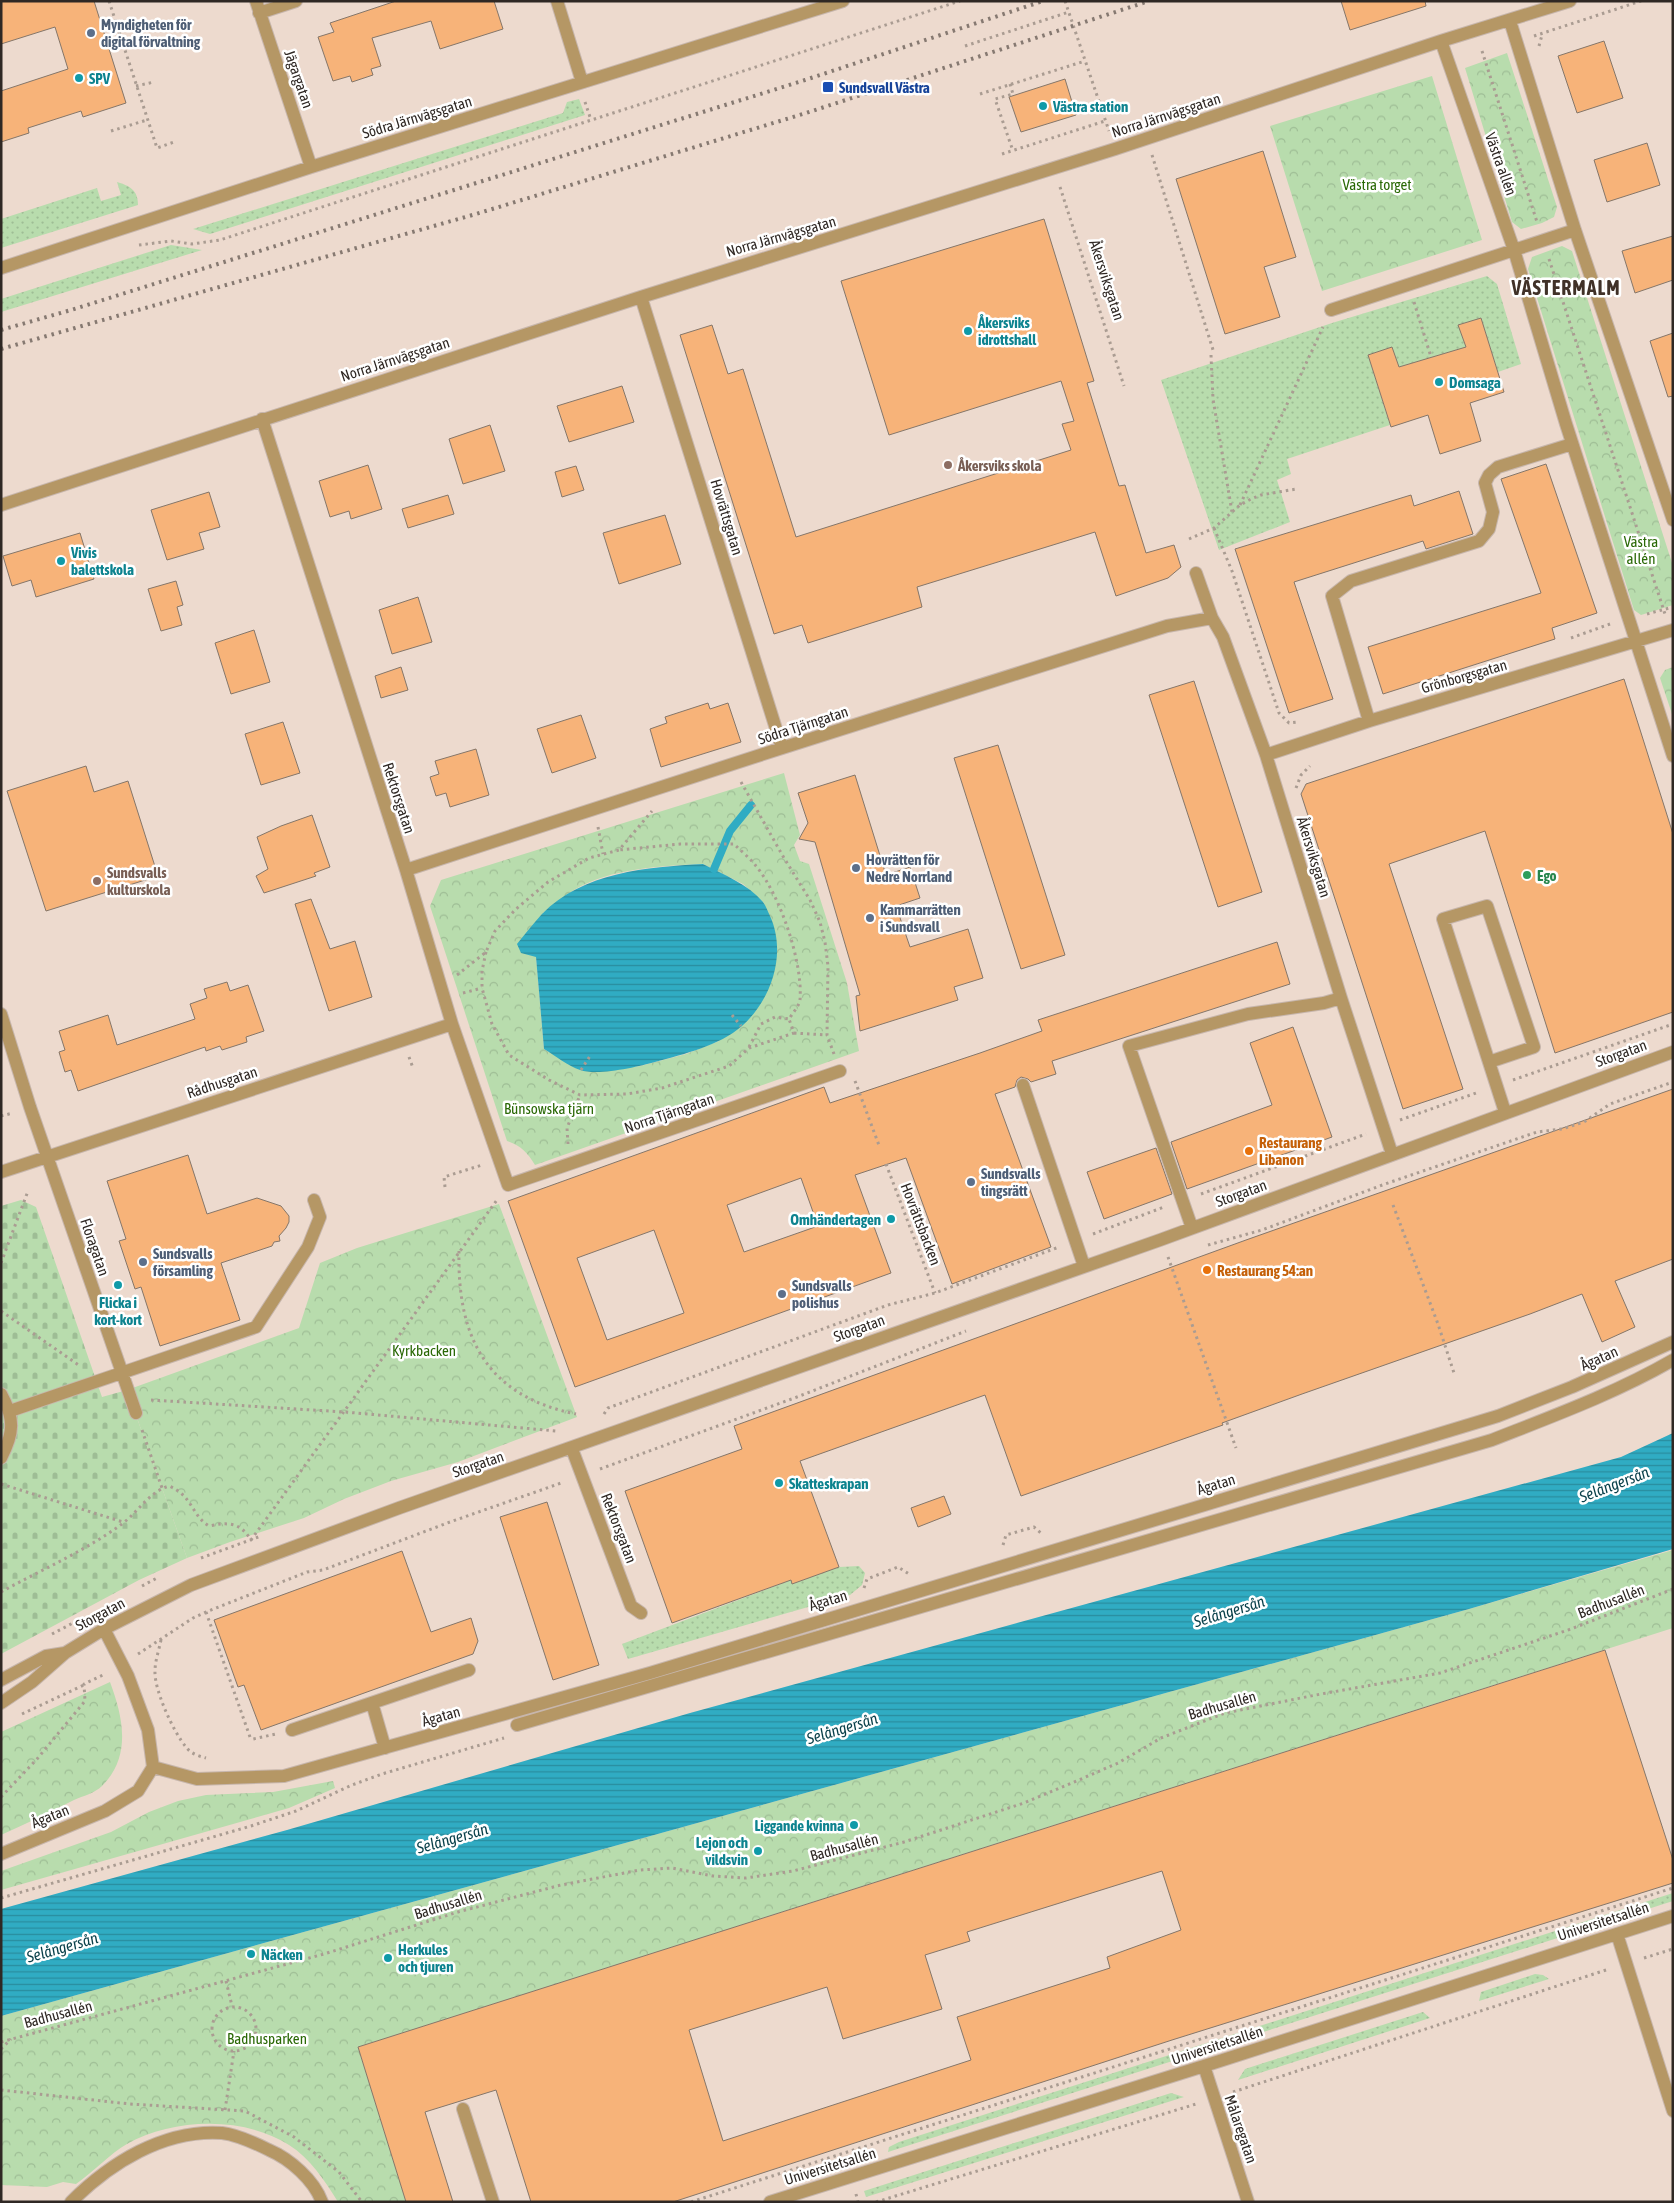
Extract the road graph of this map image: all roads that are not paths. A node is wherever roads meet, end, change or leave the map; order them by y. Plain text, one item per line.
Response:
1 (296, 1) edge
2 (557, 1) edge
3 (843, 1) edge
4 (1570, 1) edge
5 (258, 7) edge
6 (1510, 21) junction
7 (1441, 41) junction
8 (582, 82) junction
9 (311, 167) junction
10 (1575, 230) junction
11 (1514, 250) junction
12 (1, 268) edge
13 (640, 296) junction
14 (1331, 310) road end
15 (262, 419) junction
16 (1572, 444) junction
17 (1, 504) edge
18 (1673, 520) edge
19 (1196, 573) dead end
20 (1212, 618) junction
21 (1672, 630) edge
22 (1637, 642) junction
23 (1369, 721) junction
24 (782, 748) junction
25 (1266, 755) junction
26 (1673, 756) edge
27 (406, 870) junction
28 (1340, 998) junction
29 (1, 1014) edge
30 (452, 1024) junction
31 (1673, 1052) edge
32 (1489, 1062) junction
33 (840, 1071) road end
34 (1023, 1085) dead end
35 (1506, 1112) junction
36 (1392, 1154) junction
37 (48, 1156) junction
38 (1, 1172) edge
39 (508, 1185) joint
40 (314, 1200) dead end
41 (1192, 1228) junction
42 (1084, 1266) junction
43 (1673, 1342) edge
44 (1646, 1355) junction
45 (1673, 1360) edge
46 (1654, 1371) junction
47 (121, 1372) junction
48 (1, 1394) edge
49 (10, 1412) junction
50 (136, 1413) road end
51 (572, 1449) junction
52 (1, 1458) edge
53 (641, 1613) dead end
54 (104, 1629) junction
55 (65, 1652) junction
56 (469, 1670) dead end
57 (1, 1680) edge
58 (1, 1703) edge
59 (372, 1703) junction
60 (517, 1725) dead end
61 (292, 1730) road end
62 (385, 1748) junction
63 (153, 1767) junction
64 (1, 1854) edge
65 (1673, 1916) edge
66 (1617, 1934) junction
67 (1204, 2066) junction
68 (463, 2109) dead end
69 (1673, 2111) edge
70 (790, 2199) edge
71 (70, 2202) edge
72 (322, 2202) edge
73 (493, 2202) edge
74 (770, 2202) edge
75 (1248, 2202) edge

1 - 5 street
2 - 8 street
3 - 8 street, Södra Järnvägsgatan
4 - 6 street, Norra Järnvägsgatan
5 - 9 street, Jägargatan
6 - 7 street, Norra Järnvägsgatan
6 - 10 street
7 - 11 street, Västra allén
7 - 13 street, Norra Järnvägsgatan
8 - 9 street, Södra Järnvägsgatan
9 - 12 street, Södra Järnvägsgatan
10 - 11 street
10 - 18 street
11 - 14 street
11 - 16 street, Västra allén
13 - 15 street, Norra Järnvägsgatan
13 - 24 street, Hovrättsgatan
15 - 17 street, Norra Järnvägsgatan
15 - 27 street, Rektorsgatan
16 - 22 street, Västra allén
16 - 23 street
19 - 20 street, Åkersviksgatan
20 - 24 street, Södra Tjärngatan
20 - 25 street, Åkersviksgatan
21 - 22 street, Grönborgsgatan
22 - 23 street, Grönborgsgatan
22 - 26 street, Västra allén
23 - 25 street, Grönborgsgatan
24 - 27 street, Södra Tjärngatan
25 - 28 street, Åkersviksgatan
27 - 30 street, Rektorsgatan
28 - 36 street, Åkersviksgatan
28 - 41 street
29 - 37 street, Floragatan
30 - 37 street, Rådhusgatan
30 - 39 street, Rektorsgatan
31 - 35 street, Storgatan
32 - 32 street
32 - 35 street
33 - 39 street, Norra Tjärngatan
34 - 42 street
35 - 36 street, Storgatan
36 - 41 street, Storgatan
37 - 38 street, Rådhusgatan
37 - 47 street, Floragatan
40 - 47 street
41 - 42 street, Storgatan
42 - 51 street, Storgatan
43 - 44 street, Ågatan
44 - 46 street
44 - 62 street, Ågatan
45 - 46 street
46 - 60 street
47 - 49 street
47 - 50 street, Floragatan
48 - 49 street
49 - 52 street
51 - 53 street, Rektorsgatan
51 - 54 street, Storgatan
54 - 55 street, Storgatan
54 - 63 street
55 - 57 street, Storgatan
55 - 58 street, Storgatan
56 - 59 street
59 - 61 street
59 - 62 street
62 - 63 street, Ågatan
63 - 64 street, Ågatan
65 - 66 street, Universitetsallén
66 - 67 street, Universitetsallén
66 - 69 street
67 - 70 street, Universitetsallén
67 - 75 street, Målaregatan
68 - 73 street
70 - 74 street, Universitetsallén
71 - 72 street

